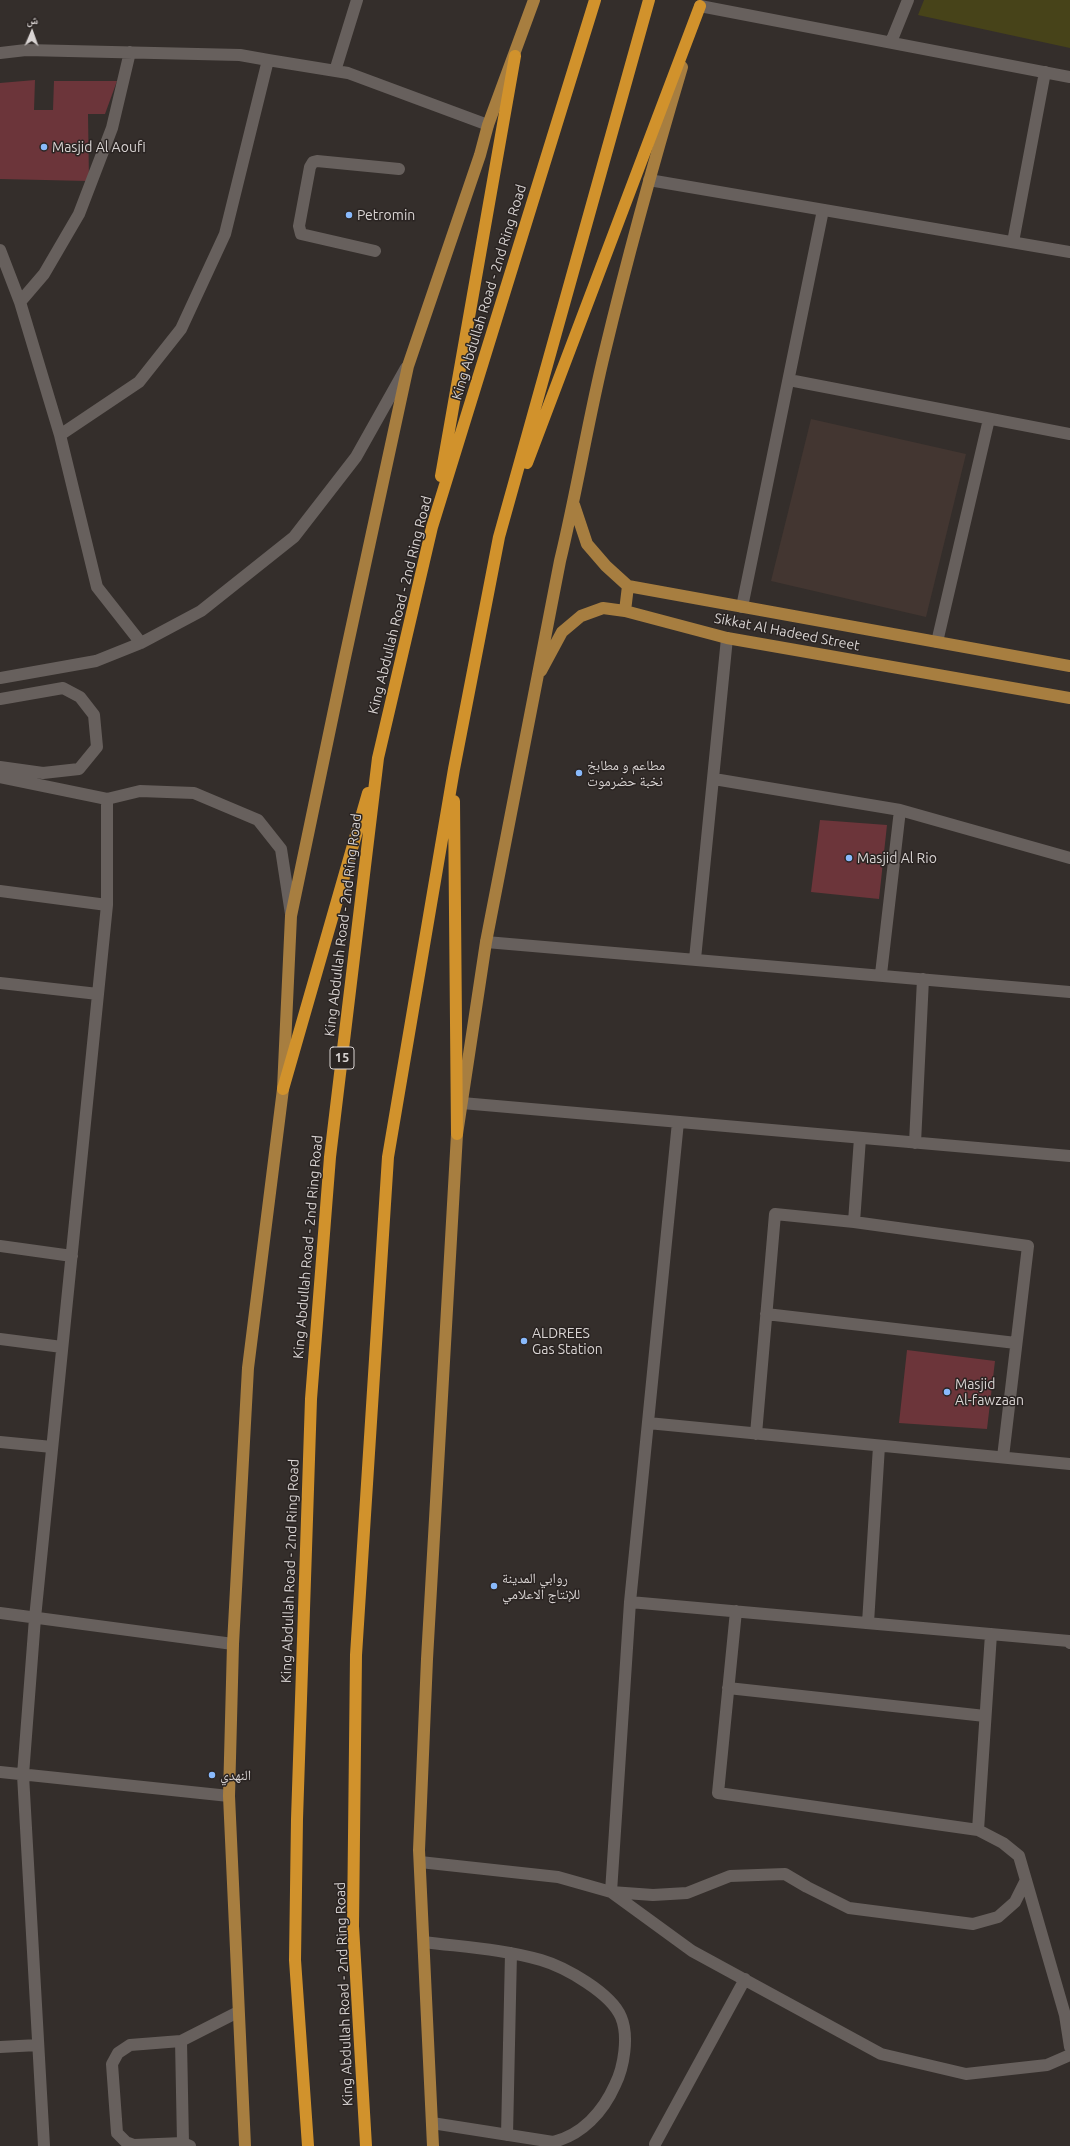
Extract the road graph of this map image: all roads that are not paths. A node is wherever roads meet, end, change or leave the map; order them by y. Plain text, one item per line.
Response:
1 (357, 0) edge
2 (534, 0) edge
3 (595, 0) edge
4 (649, 0) edge
5 (908, 0) edge
6 (701, 3) edge
7 (891, 42) junction
8 (130, 52) junction
9 (0, 53) edge
10 (515, 56) junction
11 (268, 60) junction
12 (335, 71) junction
13 (1045, 72) junction
14 (1070, 77) edge
15 (488, 125) junction
16 (399, 169) dead end
17 (649, 180) junction
18 (823, 210) junction
19 (1013, 242) junction
20 (0, 250) edge
21 (375, 251) dead end
22 (1070, 252) edge
23 (20, 302) junction
24 (408, 366) junction
25 (789, 380) junction
26 (989, 419) junction
27 (1070, 434) edge
28 (60, 435) junction
29 (574, 505) junction
30 (432, 527) junction
31 (499, 537) junction
32 (628, 586) junction
33 (742, 607) junction
34 (625, 611) junction
35 (727, 638) junction
36 (936, 642) junction
37 (141, 643) junction
38 (1070, 666) edge
39 (0, 678) edge
40 (535, 682) junction
41 (1070, 698) edge
42 (0, 699) edge
43 (378, 758) junction
44 (0, 767) edge
45 (454, 769) junction
46 (0, 777) edge
47 (714, 779) junction
48 (107, 799) junction
49 (900, 810) junction
50 (1070, 858) edge
51 (0, 891) edge
52 (107, 905) junction
53 (292, 916) junction
54 (486, 942) junction
55 (695, 959) junction
56 (881, 974) junction
57 (923, 979) junction
58 (0, 983) edge
59 (1070, 992) edge
60 (98, 994) junction
61 (283, 1089) junction
62 (462, 1103) junction
63 (678, 1122) junction
64 (457, 1134) junction
65 (860, 1138) junction
66 (915, 1143) junction
67 (1070, 1156) edge
68 (854, 1222) junction
69 (0, 1246) edge
70 (72, 1256) junction
71 (766, 1314) junction
72 (0, 1339) edge
73 (1016, 1343) junction
74 (62, 1347) junction
75 (648, 1423) junction
76 (756, 1434) junction
77 (0, 1442) edge
78 (879, 1446) junction
79 (52, 1447) junction
80 (1002, 1458) junction
81 (1070, 1464) edge
82 (630, 1602) junction
83 (736, 1611) junction
84 (0, 1613) edge
85 (35, 1618) junction
86 (868, 1623) junction
87 (991, 1634) junction
88 (1070, 1643) edge
89 (233, 1644) junction
90 (728, 1688) junction
91 (985, 1716) junction
92 (0, 1772) edge
93 (23, 1774) junction
94 (229, 1796) junction
95 (978, 1830) junction
96 (420, 1862) junction
97 (1026, 1880) junction
98 (611, 1892) junction
99 (424, 1942) junction
100 (511, 1953) junction
101 (744, 1979) junction
102 (238, 2012) junction
103 (1067, 2014) edge
104 (181, 2041) junction
105 (38, 2045) junction
106 (0, 2047) edge
107 (1070, 2047) edge
108 (1070, 2055) edge
109 (432, 2123) junction
110 (507, 2135) junction
111 (187, 2144) edge
112 (655, 2144) dead end
113 (44, 2146) edge
114 (244, 2146) edge
115 (308, 2146) edge
116 (366, 2146) edge
117 (433, 2146) edge

1 - 12 street
2 - 10 main road
3 - 30 highway, King Abdullah Road - 2nd Ring Road / 15
4 - 31 highway, King Abdullah Road - 2nd Ring Road
5 - 7 street
6 - 7 street
6 - 17 main road
6 - 31 highway
7 - 13 street
8 - 9 street
8 - 11 street
8 - 23 street
10 - 15 main road
10 - 30 highway
11 - 12 street
11 - 28 street
12 - 15 street
13 - 14 street
13 - 19 street
15 - 24 main road
16 - 21 street
17 - 18 street
17 - 29 main road
18 - 19 street
18 - 25 street
19 - 22 street
20 - 23 street
23 - 28 street
24 - 37 street
24 - 53 main road
25 - 26 street
25 - 33 street
26 - 27 street
26 - 36 street
28 - 37 street
29 - 32 main road
29 - 40 main road
30 - 43 highway, King Abdullah Road - 2nd Ring Road / 15
31 - 45 highway, King Abdullah Road - 2nd Ring Road
32 - 33 main road, Sikkat Al Hadeed Street
32 - 34 main road
33 - 36 main road, Sikkat Al Hadeed Street
34 - 35 main road, Sikkat Al Hadeed Street
34 - 40 main road, Sikkat Al Hadeed Street
35 - 41 main road, Sikkat Al Hadeed Street
35 - 47 street
36 - 38 main road, Sikkat Al Hadeed Street
37 - 39 street
40 - 54 main road
42 - 44 street
43 - 61 highway
43 - 115 highway, King Abdullah Road - 2nd Ring Road / 15
45 - 64 highway
45 - 116 highway, King Abdullah Road - 2nd Ring Road
46 - 48 street
47 - 49 street
47 - 55 street
48 - 52 street
48 - 53 street
49 - 50 street
49 - 56 street
51 - 52 street
52 - 60 street
53 - 61 main road
54 - 55 street
54 - 62 main road
55 - 56 street
56 - 57 street
57 - 59 street
57 - 66 street
58 - 60 street
60 - 70 street
61 - 89 main road
62 - 63 street
62 - 64 main road
63 - 65 street
63 - 75 street
64 - 96 main road
65 - 66 street
65 - 68 street
66 - 67 street
68 - 71 street
68 - 73 street
69 - 70 street
70 - 74 street
71 - 73 street
71 - 76 street
72 - 74 street
73 - 80 street
74 - 79 street
75 - 76 street
75 - 82 street
76 - 78 street
77 - 79 street
78 - 80 street
78 - 86 street
79 - 85 street
80 - 81 street
82 - 83 street
82 - 98 street
83 - 86 street
83 - 90 street
84 - 85 street
85 - 89 street
85 - 93 street
86 - 87 street
87 - 88 street
87 - 91 street
89 - 94 main road
90 - 91 street
90 - 95 street
91 - 95 street
92 - 93 street
93 - 94 street
93 - 105 street
94 - 102 main road
95 - 97 street
96 - 98 street
96 - 99 main road
97 - 98 street
97 - 103 street
98 - 101 street
99 - 100 street
99 - 109 main road
100 - 110 street
100 - 110 street
101 - 108 street
101 - 112 street
102 - 104 street
102 - 114 main road
103 - 107 street
104 - 111 street
104 - 111 street
105 - 106 street
105 - 113 street
109 - 110 street
109 - 117 main road

